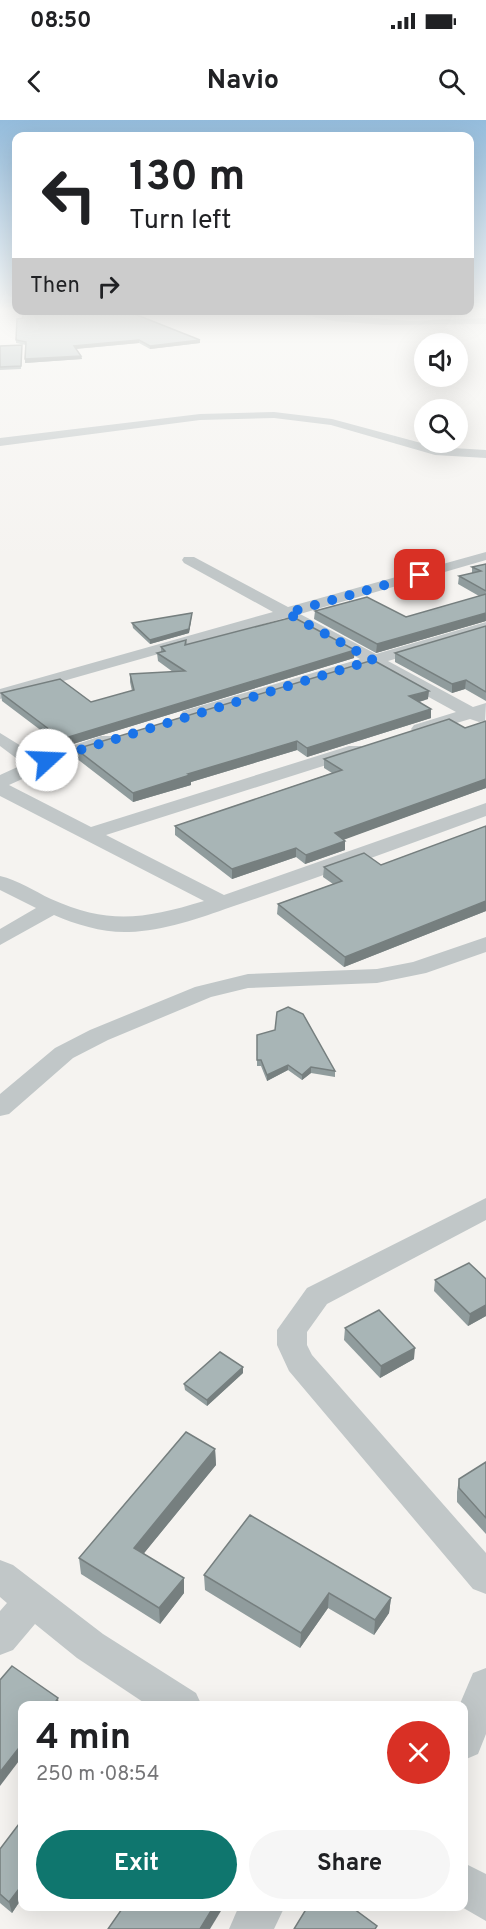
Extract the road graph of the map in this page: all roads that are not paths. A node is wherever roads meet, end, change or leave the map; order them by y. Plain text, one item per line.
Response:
1 (0, 442) edge
2 (486, 454) edge
3 (486, 556) edge
4 (189, 560) dead end
5 (287, 613) junction
6 (486, 627) edge
7 (373, 660) junction
8 (0, 694) edge
9 (481, 714) edge
10 (171, 721) edge
11 (126, 734) edge
12 (404, 734) edge
13 (0, 738) edge
14 (370, 745) edge
15 (36, 765) junction
16 (0, 782) edge
17 (0, 788) edge
18 (486, 809) edge
19 (92, 833) junction
20 (0, 882) edge
21 (223, 903) junction
22 (51, 908) junction
23 (0, 938) edge
24 (486, 944) edge
25 (0, 1108) edge
26 (486, 1208) edge
27 (0, 1576) edge
28 (486, 1578) edge
29 (31, 1602) junction
30 (0, 1638) edge
31 (486, 1686) edge
32 (175, 1701) edge
33 (468, 1731) edge
34 (468, 1887) edge
35 (486, 1900) edge
36 (261, 1911) edge
37 (250, 1929) edge

1 - 2 street
3 - 5 street
4 - 5 street
5 - 7 street
5 - 8 street
6 - 7 street
7 - 9 street
7 - 10 street
9 - 12 street
11 - 15 street
13 - 15 street
14 - 19 street
15 - 16 street
17 - 19 street
18 - 21 street
19 - 21 street
20 - 22 street
21 - 22 street
22 - 23 street
24 - 25 street
26 - 28 street
27 - 29 street
29 - 30 street
29 - 32 street
31 - 33 street
34 - 35 street
36 - 37 street

